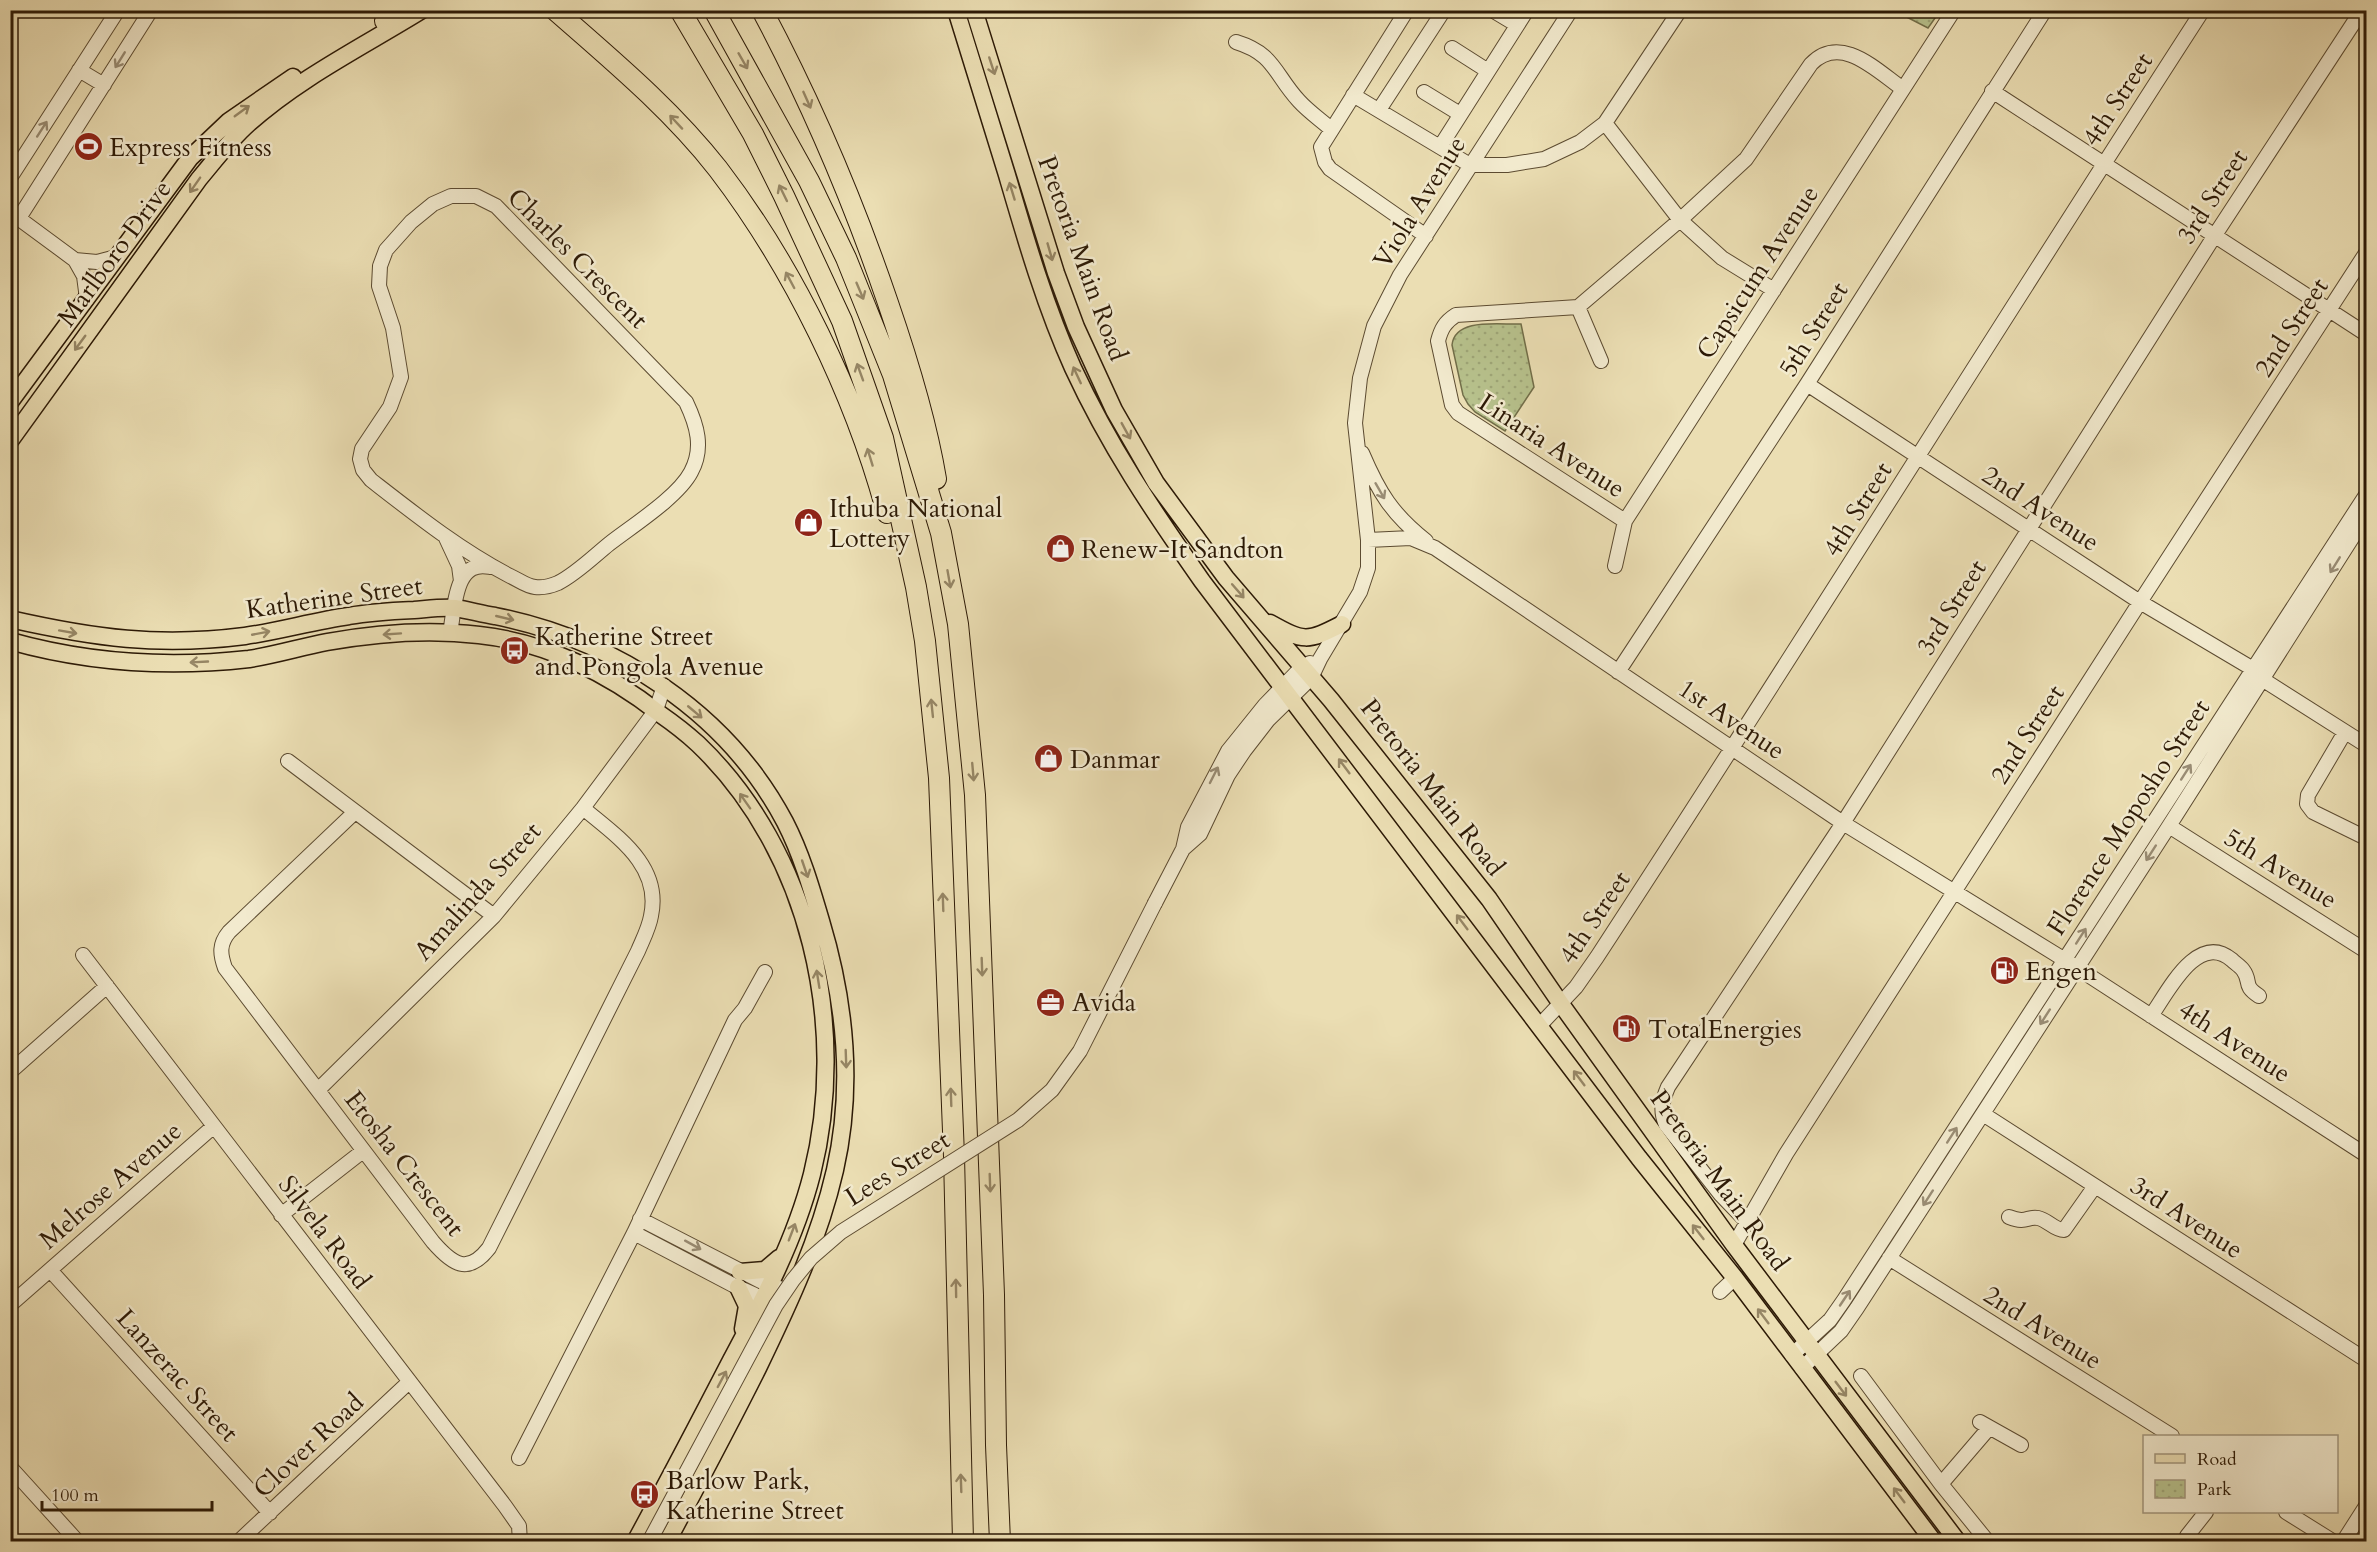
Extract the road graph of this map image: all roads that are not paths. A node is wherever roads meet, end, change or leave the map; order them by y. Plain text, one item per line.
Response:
1 (118, 10) edge
2 (152, 10) edge
3 (422, 10) edge
4 (555, 10) edge
5 (680, 10) edge
6 (714, 10) edge
7 (762, 10) edge
8 (956, 10) edge
9 (974, 10) edge
10 (1407, 10) edge
11 (1444, 10) edge
12 (1492, 10) edge
13 (1527, 10) edge
14 (1571, 10) edge
15 (1680, 10) edge
16 (1954, 10) edge
17 (2044, 10) edge
18 (2203, 10) edge
19 (2362, 10) edge
20 (395, 14) edge
21 (1517, 25) junction
22 (1236, 42) dead end
23 (1452, 48) dead end
24 (79, 70) junction
25 (1488, 71) junction
26 (104, 85) junction
27 (1903, 89) junction
28 (1992, 91) junction
29 (1425, 92) dead end
30 (1353, 95) junction
31 (1379, 110) junction
32 (1460, 114) junction
33 (1605, 123) junction
34 (1332, 129) junction
35 (1440, 147) junction
36 (2103, 164) junction
37 (1470, 165) junction
38 (10, 178) edge
39 (15, 215) edge
40 (1680, 220) junction
41 (2215, 235) junction
42 (1426, 236) junction
43 (2367, 253) edge
44 (116, 257) junction
45 (75, 260) junction
46 (1774, 290) junction
47 (87, 299) junction
48 (1578, 307) junction
49 (2330, 312) junction
50 (2367, 334) edge
51 (1602, 361) dead end
52 (1806, 384) junction
53 (10, 402) edge
54 (1356, 438) junction
55 (10, 441) edge
56 (1918, 457) junction
57 (2367, 495) edge
58 (2367, 516) edge
59 (938, 521) junction
60 (1625, 521) junction
61 (2029, 528) junction
62 (2361, 535) edge
63 (445, 537) junction
64 (1368, 540) junction
65 (1435, 548) junction
66 (1615, 566) dead end
67 (492, 568) junction
68 (911, 570) junction
69 (461, 581) junction
70 (2140, 602) junction
71 (455, 608) junction
72 (1260, 616) junction
73 (10, 619) edge
74 (1342, 624) junction
75 (450, 633) junction
76 (10, 641) edge
77 (2253, 669) junction
78 (1618, 672) junction
79 (1307, 673) junction
80 (2262, 680) junction
81 (664, 686) junction
82 (1287, 692) junction
83 (656, 710) junction
84 (2345, 732) junction
85 (2367, 745) edge
86 (1733, 750) junction
87 (288, 761) dead end
88 (583, 808) junction
89 (356, 812) junction
90 (1843, 823) junction
91 (2169, 826) junction
92 (2367, 838) edge
93 (1956, 891) junction
94 (494, 916) junction
95 (2367, 951) edge
96 (83, 955) dead end
97 (2071, 964) junction
98 (765, 972) dead end
99 (107, 986) junction
100 (2259, 996) dead end
101 (1561, 1004) junction
102 (2151, 1016) junction
103 (1540, 1025) junction
104 (10, 1072) edge
105 (318, 1090) junction
106 (1983, 1114) junction
107 (214, 1126) junction
108 (363, 1150) junction
109 (2367, 1155) edge
110 (2095, 1186) junction
111 (281, 1215) junction
112 (2009, 1217) dead end
113 (640, 1219) junction
114 (1747, 1222) junction
115 (634, 1233) junction
116 (1734, 1245) junction
117 (783, 1254) junction
118 (1888, 1258) junction
119 (50, 1270) junction
120 (1735, 1278) junction
121 (739, 1279) junction
122 (767, 1293) junction
123 (1720, 1293) dead end
124 (791, 1299) junction
125 (10, 1305) edge
126 (1811, 1348) junction
127 (737, 1350) junction
128 (2367, 1360) edge
129 (1797, 1361) junction
130 (1861, 1376) dead end
131 (410, 1382) junction
132 (2169, 1435) edge
133 (2021, 1445) dead end
134 (519, 1458) dead end
135 (10, 1467) edge
136 (1941, 1484) junction
137 (2367, 1506) edge
138 (270, 1513) junction
139 (2205, 1513) edge
140 (2288, 1513) edge
141 (2187, 1536) dead end
142 (78, 1542) edge
143 (238, 1542) edge
144 (520, 1542) edge
145 (635, 1542) edge
146 (649, 1542) edge
147 (668, 1542) edge
148 (963, 1542) edge
149 (1000, 1542) edge
150 (1934, 1542) edge
151 (1958, 1542) edge
152 (1988, 1542) edge
153 (2334, 1542) edge
154 (2343, 1542) edge

1 - 24 street
2 -> 26 street
3 -> 55 main road, Marlboro Drive
68 -> 4 highway
68 -> 5 highway
6 -> 59 highway
7 -> 59 highway
82 -> 8 main road, Pretoria Main Road
9 -> 72 main road, Pretoria Main Road
10 - 30 street
11 - 31 street
12 - 21 street
13 - 21 street
14 - 37 street, Viola Avenue
15 - 33 street
16 - 27 street, Capsicum Avenue
17 - 28 street, 5th Street
18 - 36 street, 4th Street
19 - 41 street, 3rd Street
44 -> 20 main road, Marlboro Drive
21 - 25 street
22 - 34 street
23 - 25 street
24 - 26 street
38 -> 24 street
25 - 32 street
26 - 39 street
27 - 40 street
27 - 46 street, Capsicum Avenue
28 - 36 street
28 - 52 street, 5th Street
29 - 32 street
30 - 31 street
30 - 34 street
31 - 35 street
32 - 35 street
33 - 37 street
33 - 40 street
34 - 42 street
35 - 37 street
36 - 41 street
36 - 56 street, 4th Street
37 - 42 street, Viola Avenue
39 - 45 street
40 - 46 street
40 - 48 street
41 - 49 street
41 - 61 street, 3rd Street
42 - 54 street, Viola Avenue
43 - 49 street, 2nd Street
44 - 45 street
44 - 47 main road, Marlboro Drive
45 - 47 street
46 - 60 street, Capsicum Avenue
47 - 53 main road, Marlboro Drive
48 - 51 street
48 - 60 street, Linaria Avenue
49 - 50 street
49 - 70 street, 2nd Street
52 - 56 street, 2nd Avenue
52 - 78 street, 5th Street
54 - 64 street, Viola Avenue
54 -> 65 street, Viola Avenue
56 - 61 street, 2nd Avenue
56 - 86 street, 4th Street
57 - 77 street, Florence Moposho Street
58 - 62 street, Florence Moposho Street
59 -> 149 highway
60 - 66 street, Capsicum Avenue
61 - 70 street, 2nd Avenue
61 - 90 street, 3rd Street
62 -> 80 street, Florence Moposho Street
63 - 67 street, Charles Crescent
63 - 67 street, Charles Crescent
63 - 69 street, Charles Crescent
64 - 65 street, 1st Avenue
64 - 74 street, Viola Avenue
65 - 78 street, 1st Avenue
67 - 69 street
148 -> 68 highway
69 - 71 street, Charles Crescent
70 - 77 street, 2nd Avenue
70 - 93 street, 2nd Street
73 -> 71 main road, Katherine Street
71 - 75 street, Charles Crescent
71 -> 81 main road, Katherine Street
72 - 74 main road
72 - 79 main road, Pretoria Main Road
74 - 79 street, Viola Avenue
75 -> 76 main road, Katherine Street
75 - 83 main road, Katherine Street
97 -> 77 street, Florence Moposho Street
78 - 86 street, 1st Avenue
79 - 82 street, Lees Street
79 - 101 main road, Pretoria Main Road
80 - 84 street
80 - 91 street, Florence Moposho Street
81 - 83 street, Amalinda Street
81 -> 124 main road, Katherine Street
103 -> 82 main road, Pretoria Main Road
82 - 146 street, Lees Street, bridge
83 - 88 street, Amalinda Street
117 -> 83 main road, Katherine Street
84 - 85 street
84 - 92 street
86 - 90 street, 1st Avenue
86 - 101 street, 4th Street
87 - 89 street
88 - 94 street, Amalinda Street
88 - 108 street, Etosha Crescent
89 - 94 street
89 - 105 street, Etosha Crescent
90 - 93 street, 1st Avenue
90 - 114 street, 3rd Street
91 - 95 street, 5th Avenue
91 -> 97 street, Florence Moposho Street
93 - 97 street, 1st Avenue
93 - 114 street, 2nd Street
94 - 105 street, Amalinda Street
96 - 99 street, Silvela Road
97 - 102 street, 4th Avenue
97 -> 106 street, Florence Moposho Street
126 -> 97 street, Florence Moposho Street
98 - 113 street
99 - 104 street
99 - 107 street, Silvela Road
100 - 102 street
101 - 103 street, 4th Street
101 - 116 main road, Pretoria Main Road
102 - 109 street, 4th Avenue
120 -> 103 main road, Pretoria Main Road
105 - 108 street, Etosha Crescent
106 - 110 street, 3rd Avenue
106 -> 118 street, Florence Moposho Street
107 - 111 street, Silvela Road
107 - 119 street, Melrose Avenue
108 - 111 street
110 - 112 street
110 - 128 street, 3rd Avenue
111 - 131 street, Silvela Road
113 - 115 street
113 -> 121 street
114 - 116 street, 2nd Street
115 - 121 street
115 - 134 street
116 - 126 main road, Pretoria Main Road
117 - 121 main road
117 - 122 main road, Katherine Street
118 - 126 street, Florence Moposho Street
118 - 132 street, 2nd Avenue
119 - 125 street, Melrose Avenue
119 - 138 street, Lanzerac Street
120 - 123 street
129 -> 120 main road, Pretoria Main Road
121 - 122 street
121 - 127 main road
122 - 124 street
122 - 127 main road, Katherine Street
124 - 147 main road, Katherine Street
126 - 129 street
126 -> 151 main road, Pretoria Main Road
145 -> 127 main road, Katherine Street
150 -> 129 main road, Pretoria Main Road
130 - 136 street
131 - 138 street, Clover Road
131 - 144 street, Silvela Road
133 - 136 street
135 - 142 street
136 - 152 street
137 - 154 street
138 - 143 street, Clover Road
139 - 141 street
140 - 153 street

